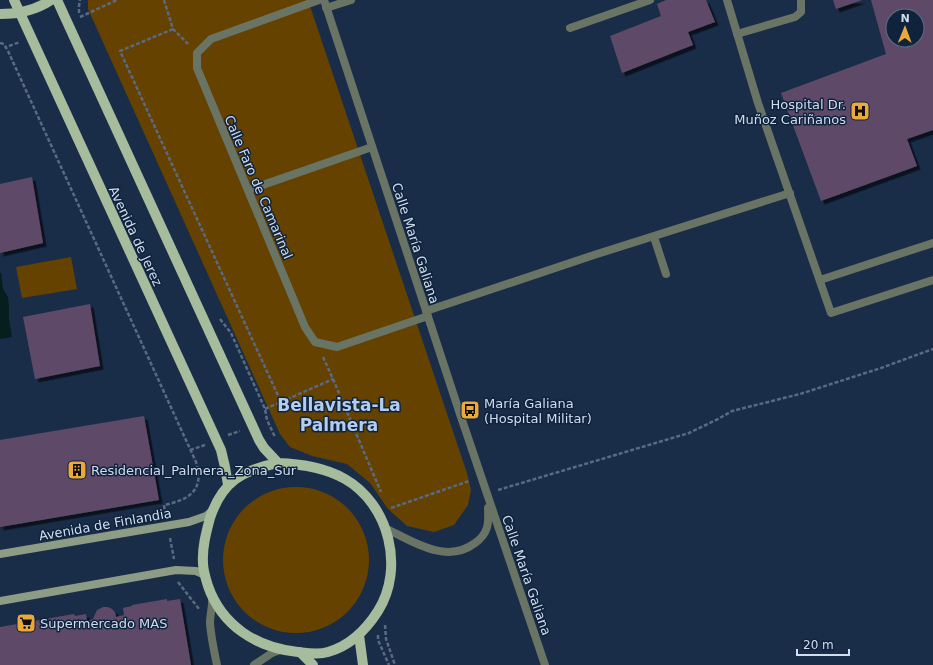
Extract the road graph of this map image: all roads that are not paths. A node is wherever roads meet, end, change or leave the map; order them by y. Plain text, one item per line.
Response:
1 (14, 0) edge
2 (51, 0) edge
3 (57, 0) edge
4 (319, 0) edge
5 (351, 0) edge
6 (650, 0) edge
7 (727, 0) edge
8 (801, 0) edge
9 (325, 4) edge
10 (19, 13) junction
11 (0, 14) edge
12 (570, 28) dead end
13 (737, 34) junction
14 (372, 147) junction
15 (248, 190) junction
16 (790, 194) junction
17 (654, 237) junction
18 (933, 244) edge
19 (666, 274) dead end
20 (820, 280) junction
21 (933, 280) edge
22 (427, 313) junction
23 (278, 463) junction
24 (228, 485) junction
25 (486, 494) junction
26 (212, 511) junction
27 (385, 528) junction
28 (0, 554) edge
29 (205, 575) junction
30 (212, 596) junction
31 (0, 601) edge
32 (359, 635) junction
33 (280, 650) junction
34 (300, 652) junction
35 (217, 665) edge
36 (254, 665) edge
37 (313, 665) edge
38 (363, 665) edge
39 (545, 665) edge

1 - 10 main road, Avenida de Jerez
2 - 10 main road
3 - 23 main road, Avenida de Jerez
4 - 15 street, Calle Faro de Camarinal
5 - 9 street
6 - 12 street
7 - 13 street
8 - 13 street
9 - 14 street, Calle María Galiana
10 - 11 main road
10 - 24 main road, Avenida de Jerez
13 - 16 street
14 - 15 street
14 - 22 street, Calle María Galiana
15 - 22 street, Calle Faro de Camarinal
16 - 17 street
16 - 20 street
17 - 19 street
17 - 22 street
18 - 20 street
20 - 21 street
22 - 25 street, Calle María Galiana
23 - 24 main road
23 - 27 main road
24 - 26 main road
25 - 27 street, Calle María Galiana
25 - 39 street, Calle María Galiana
26 - 28 main road, Avenida de Finlandia
26 - 29 main road
27 - 32 main road
29 - 30 main road
29 - 31 main road
30 - 33 main road
30 - 35 street
32 - 34 main road
32 - 38 main road
33 - 34 main road
33 - 36 street
34 - 37 main road

